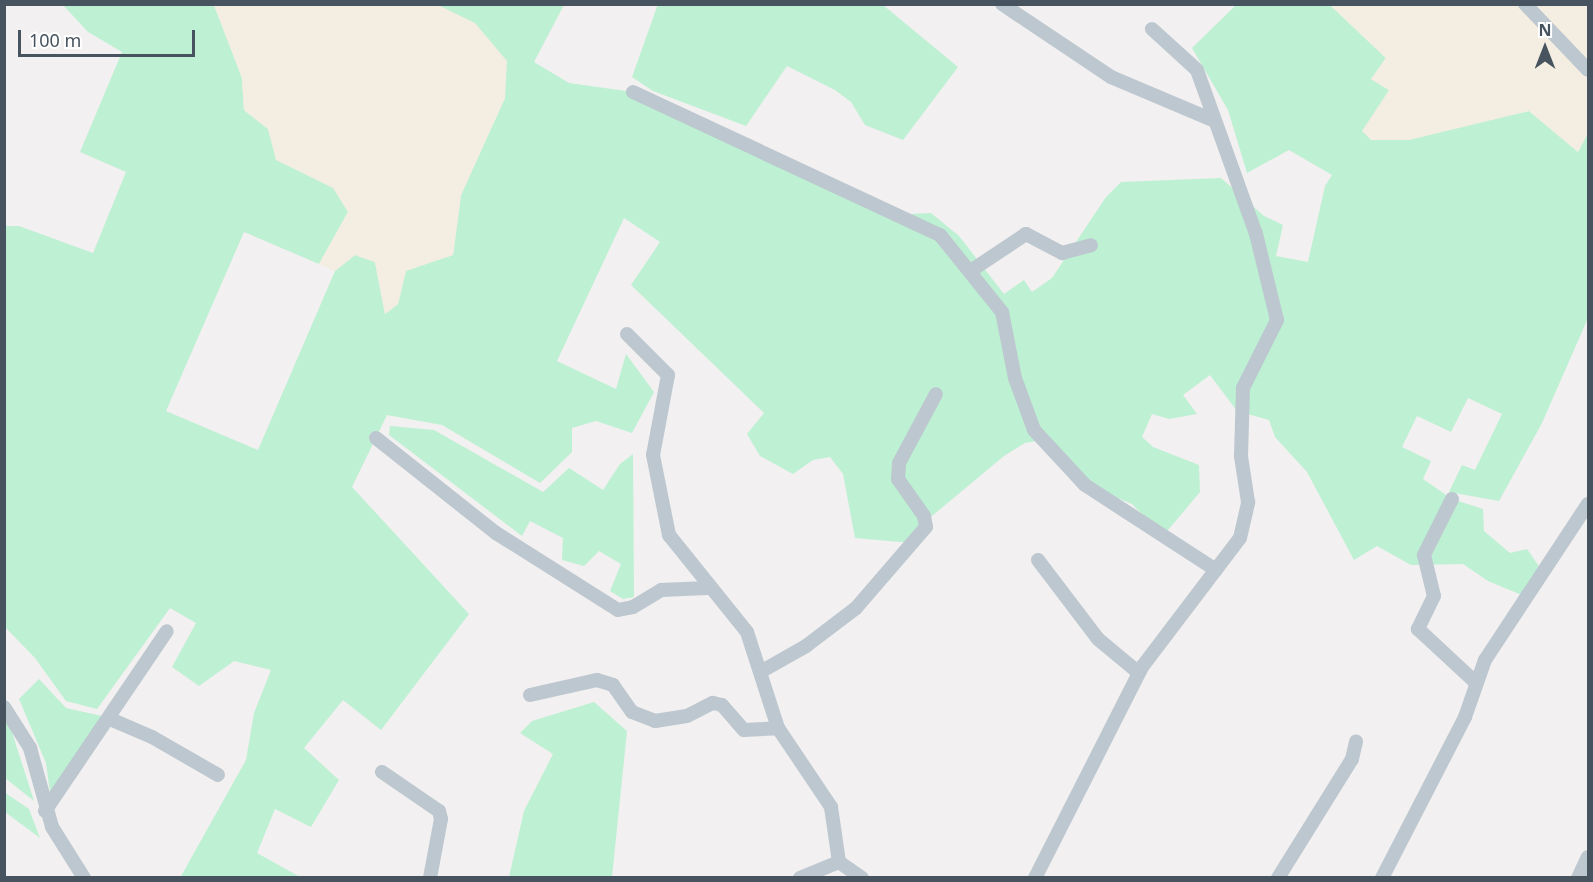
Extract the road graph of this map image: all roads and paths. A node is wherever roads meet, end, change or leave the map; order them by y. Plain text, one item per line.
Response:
1 (1002, 4) edge
2 (1525, 4) edge
3 (1152, 29) dead end
4 (1588, 70) edge
5 (633, 92) dead end
6 (1213, 120) junction
7 (1091, 245) dead end
8 (972, 270) junction
9 (627, 334) dead end
10 (936, 394) dead end
11 (376, 438) dead end
12 (1452, 499) dead end
13 (1588, 504) edge
14 (1038, 560) dead end
15 (1216, 570) junction
16 (707, 588) junction
17 (167, 631) dead end
18 (762, 671) junction
19 (1139, 673) junction
20 (1474, 681) junction
21 (530, 695) dead end
22 (4, 707) edge
23 (110, 719) junction
24 (778, 728) junction
25 (1356, 741) dead end
26 (382, 772) dead end
27 (218, 775) dead end
28 (45, 811) junction
29 (1588, 857) edge
30 (839, 862) junction
31 (84, 878) edge
32 (430, 878) edge
33 (800, 878) edge
34 (862, 878) edge
35 (1035, 878) edge
36 (1278, 878) edge
37 (1382, 878) edge
38 (1578, 878) edge

1 - 6 street
2 - 4 street
3 - 6 street
5 - 8 street
6 - 15 street
7 - 8 street
8 - 15 street
9 - 16 street
10 - 18 street
11 - 16 street
12 - 20 street
13 - 20 street
14 - 19 street
15 - 19 street
16 - 18 street
17 - 23 street
18 - 24 street
19 - 35 street
20 - 37 street
21 - 24 street
22 - 28 street
23 - 27 street
23 - 28 street
24 - 30 street
25 - 36 street
26 - 32 street
28 - 31 street
29 - 38 street
30 - 33 street
30 - 34 street

